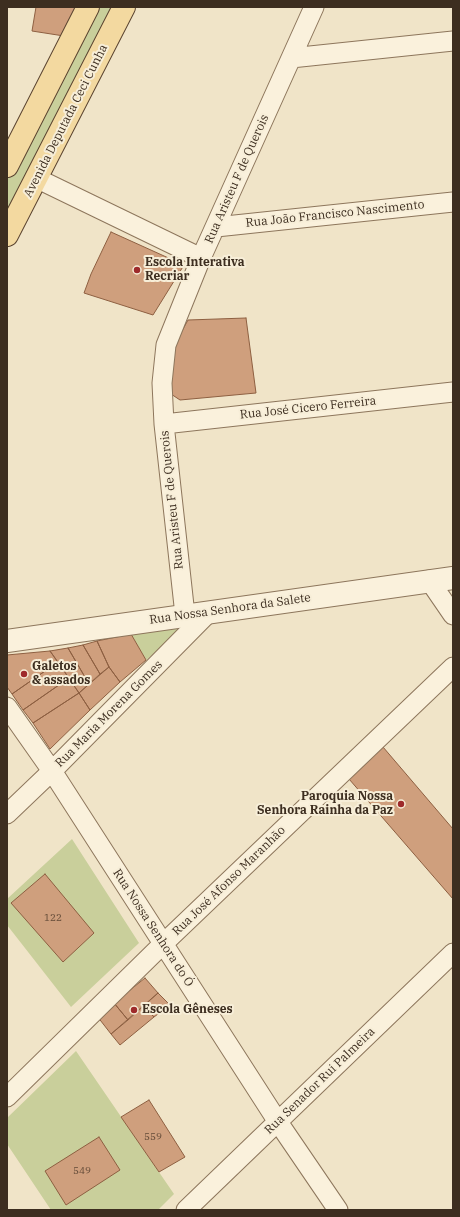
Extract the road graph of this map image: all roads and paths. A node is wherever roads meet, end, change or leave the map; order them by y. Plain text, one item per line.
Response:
1 (88, 7) edge
2 (124, 7) edge
3 (314, 7) edge
4 (453, 41) edge
5 (291, 58) junction
6 (7, 166) edge
7 (36, 178) junction
8 (453, 202) edge
9 (216, 227) junction
10 (7, 235) edge
11 (201, 258) junction
12 (453, 392) edge
13 (164, 424) junction
14 (453, 578) edge
15 (428, 580) junction
16 (209, 612) junction
17 (185, 615) junction
18 (453, 615) edge
19 (7, 641) edge
20 (453, 666) edge
21 (7, 707) edge
22 (52, 771) junction
23 (7, 814) edge
24 (164, 943) junction
25 (453, 953) edge
26 (7, 1097) edge
27 (278, 1122) junction
28 (186, 1210) edge
29 (338, 1210) edge

1 - 6 main road
2 - 7 main road, Avenida Deputada Ceci Cunha
3 - 5 street, Rua Aristeu F de Querois
4 - 5 street
5 - 9 street, Rua Aristeu F de Querois
7 - 10 main road, Avenida Deputada Ceci Cunha
7 - 11 street
8 - 9 street, Rua João Francisco Nascimento
9 - 11 street, Rua Aristeu F de Querois
11 - 13 street, Rua Aristeu F de Querois
12 - 13 street, Rua José Cicero Ferreira
13 - 17 street, Rua Aristeu F de Querois
14 - 15 street, Rua Nossa Senhora da Salete
15 - 16 street, Rua Nossa Senhora da Salete
15 - 18 street
16 - 17 street, Rua Nossa Senhora da Salete
16 - 22 street, Rua Maria Morena Gomes
17 - 19 street, Rua Nossa Senhora da Salete
20 - 24 street, Rua José Afonso Maranhão
21 - 22 street, Rua Nossa Senhora do Ó
22 - 23 street, Rua Maria Morena Gomes
22 - 24 street, Rua Nossa Senhora do Ó
24 - 26 street, Rua José Afonso Maranhão
24 - 27 street, Rua Nossa Senhora do Ó
25 - 27 street, Rua Senador Rui Palmeira
27 - 28 street, Rua Senador Rui Palmeira
27 - 29 street, Rua Nossa Senhora do Ó

